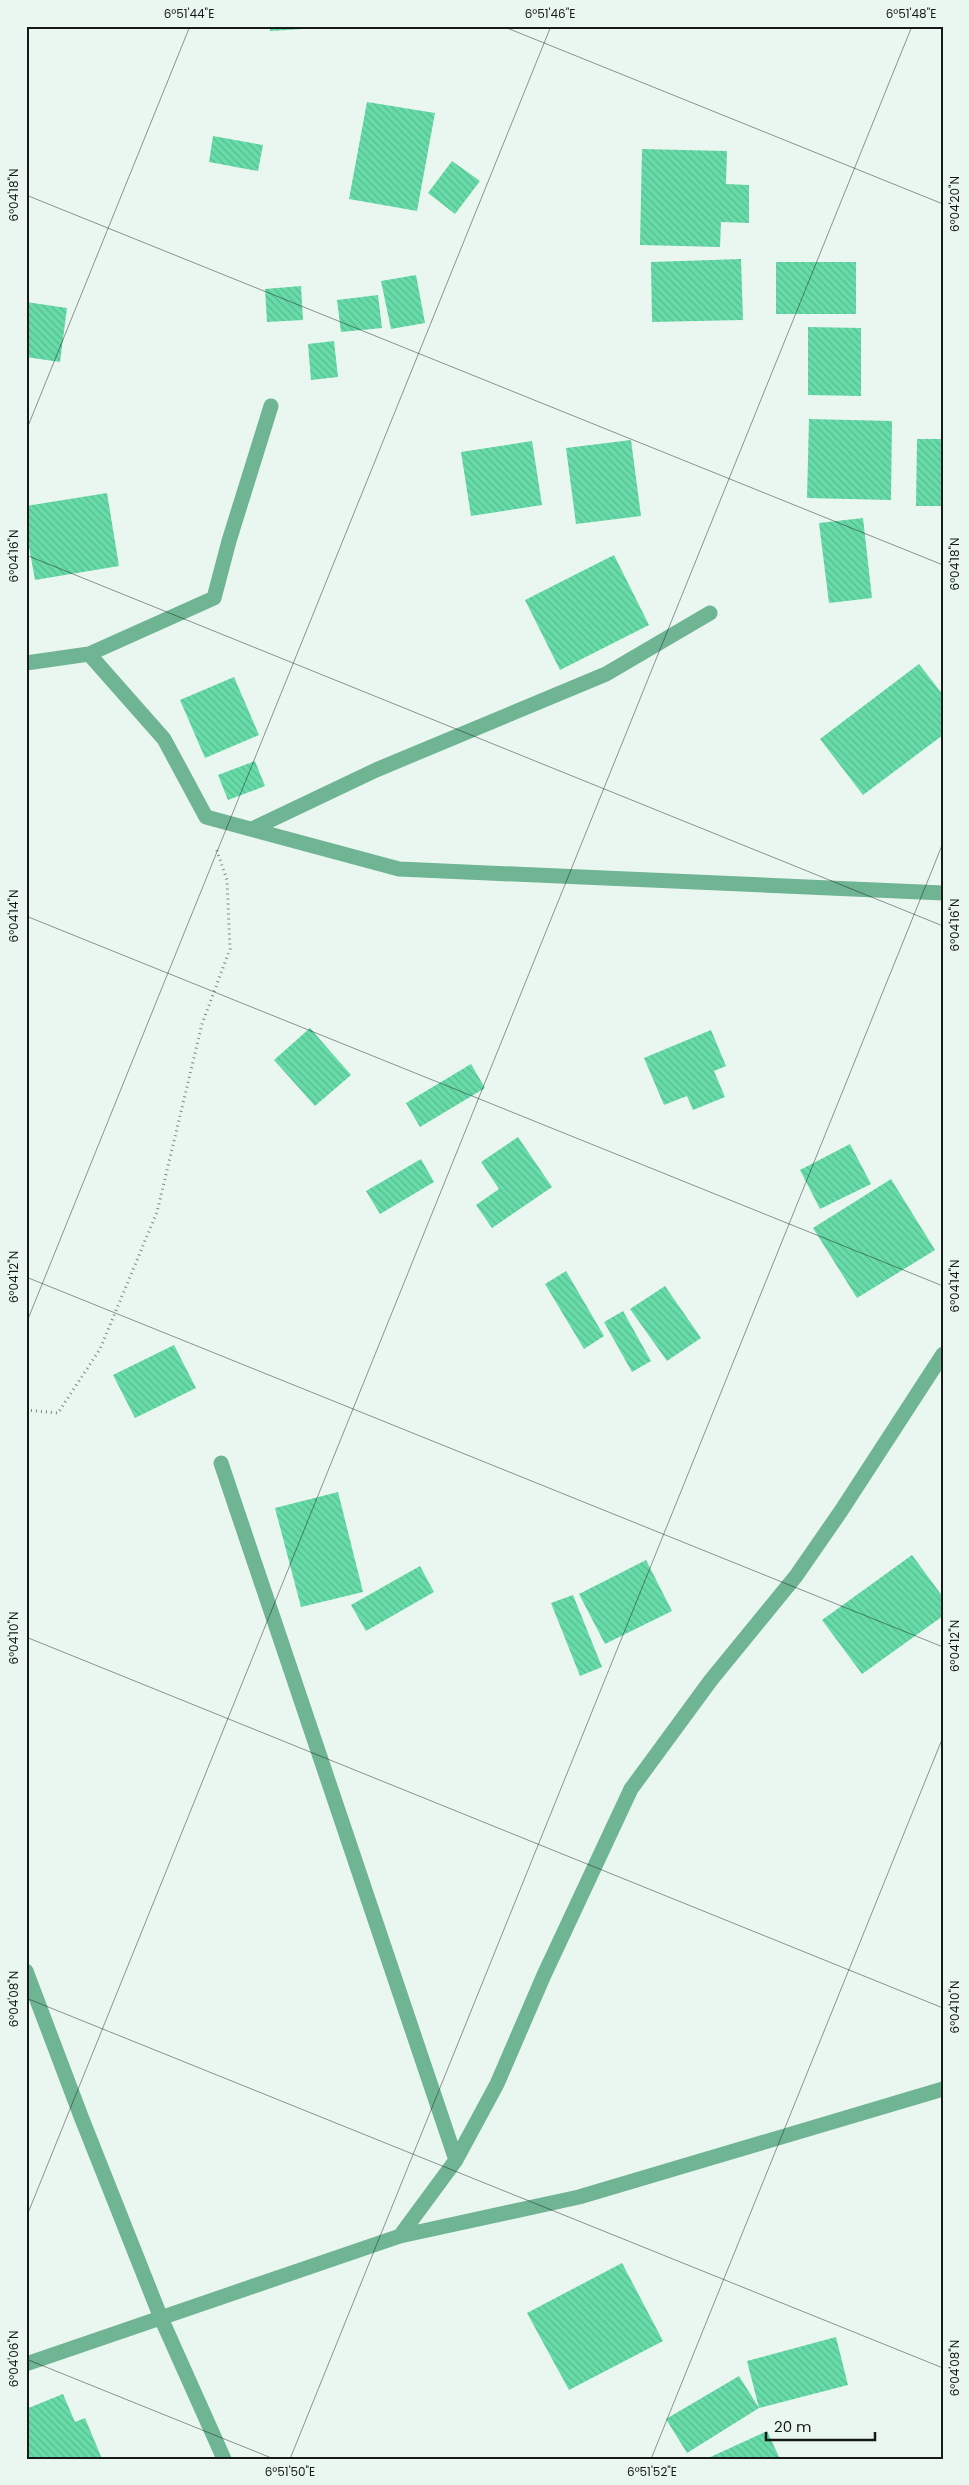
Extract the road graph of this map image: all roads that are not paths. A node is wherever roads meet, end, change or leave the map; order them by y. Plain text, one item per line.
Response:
1 (271, 406) dead end
2 (710, 613) dead end
3 (89, 654) junction
4 (26, 663) edge
5 (252, 830) junction
6 (943, 893) edge
7 (943, 1354) edge
8 (221, 1463) dead end
9 (26, 1971) edge
10 (943, 2089) edge
11 (456, 2160) junction
12 (400, 2236) junction
13 (161, 2318) junction
14 (26, 2364) edge
15 (224, 2459) edge

1 - 3 street
2 - 5 street
3 - 4 street
3 - 5 street
5 - 6 street
7 - 11 street
8 - 11 street
9 - 13 street
10 - 12 street
11 - 12 street
12 - 13 street
13 - 14 street
13 - 15 street

